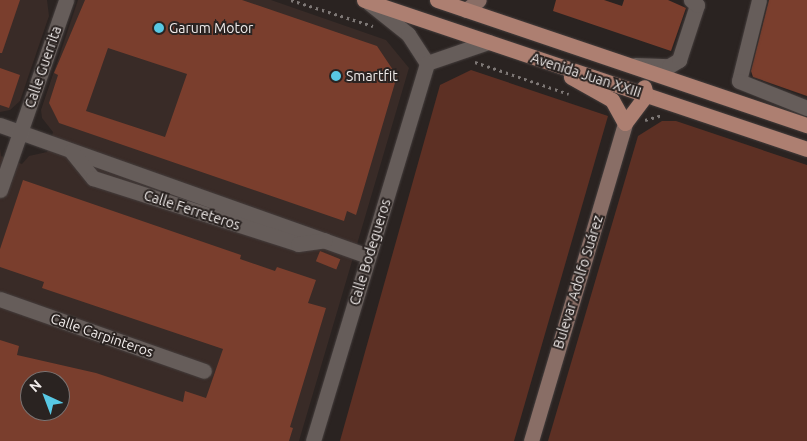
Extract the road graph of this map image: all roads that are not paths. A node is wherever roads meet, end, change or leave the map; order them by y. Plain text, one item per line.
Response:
1 (365, 0) edge
2 (437, 0) edge
3 (479, 0) edge
4 (691, 0) edge
5 (759, 0) edge
6 (65, 1) edge
7 (466, 10) junction
8 (488, 42) junction
9 (541, 60) junction
10 (427, 63) junction
11 (625, 65) junction
12 (646, 94) junction
13 (807, 108) edge
14 (630, 119) junction
15 (0, 125) edge
16 (807, 125) edge
17 (21, 132) junction
18 (807, 149) edge
19 (0, 190) edge
20 (368, 256) junction
21 (0, 299) edge
22 (204, 371) dead end
23 (313, 441) edge
24 (531, 441) edge

1 - 8 main road, Avenida Juan XXIII
1 - 10 street
2 - 7 main road, Avenida Juan XXIII
3 - 7 main road
4 - 11 street
5 - 13 street
6 - 17 street, Calle Guerrita
7 - 11 main road, Avenida Juan XXIII
8 - 9 main road, Avenida Juan XXIII
8 - 10 street
9 - 12 main road, Avenida Juan XXIII
9 - 14 main road
10 - 20 street, Calle Bodegueros
11 - 12 main road
11 - 16 main road, Avenida Juan XXIII
12 - 14 main road
12 - 18 main road, Avenida Juan XXIII
14 - 24 main road, Bulevar Adolfo Suárez
15 - 17 street, Calle Ferreteros
17 - 19 street
17 - 20 street, Calle Ferreteros
20 - 23 street, Calle Bodegueros
21 - 22 street, Calle Carpinteros

